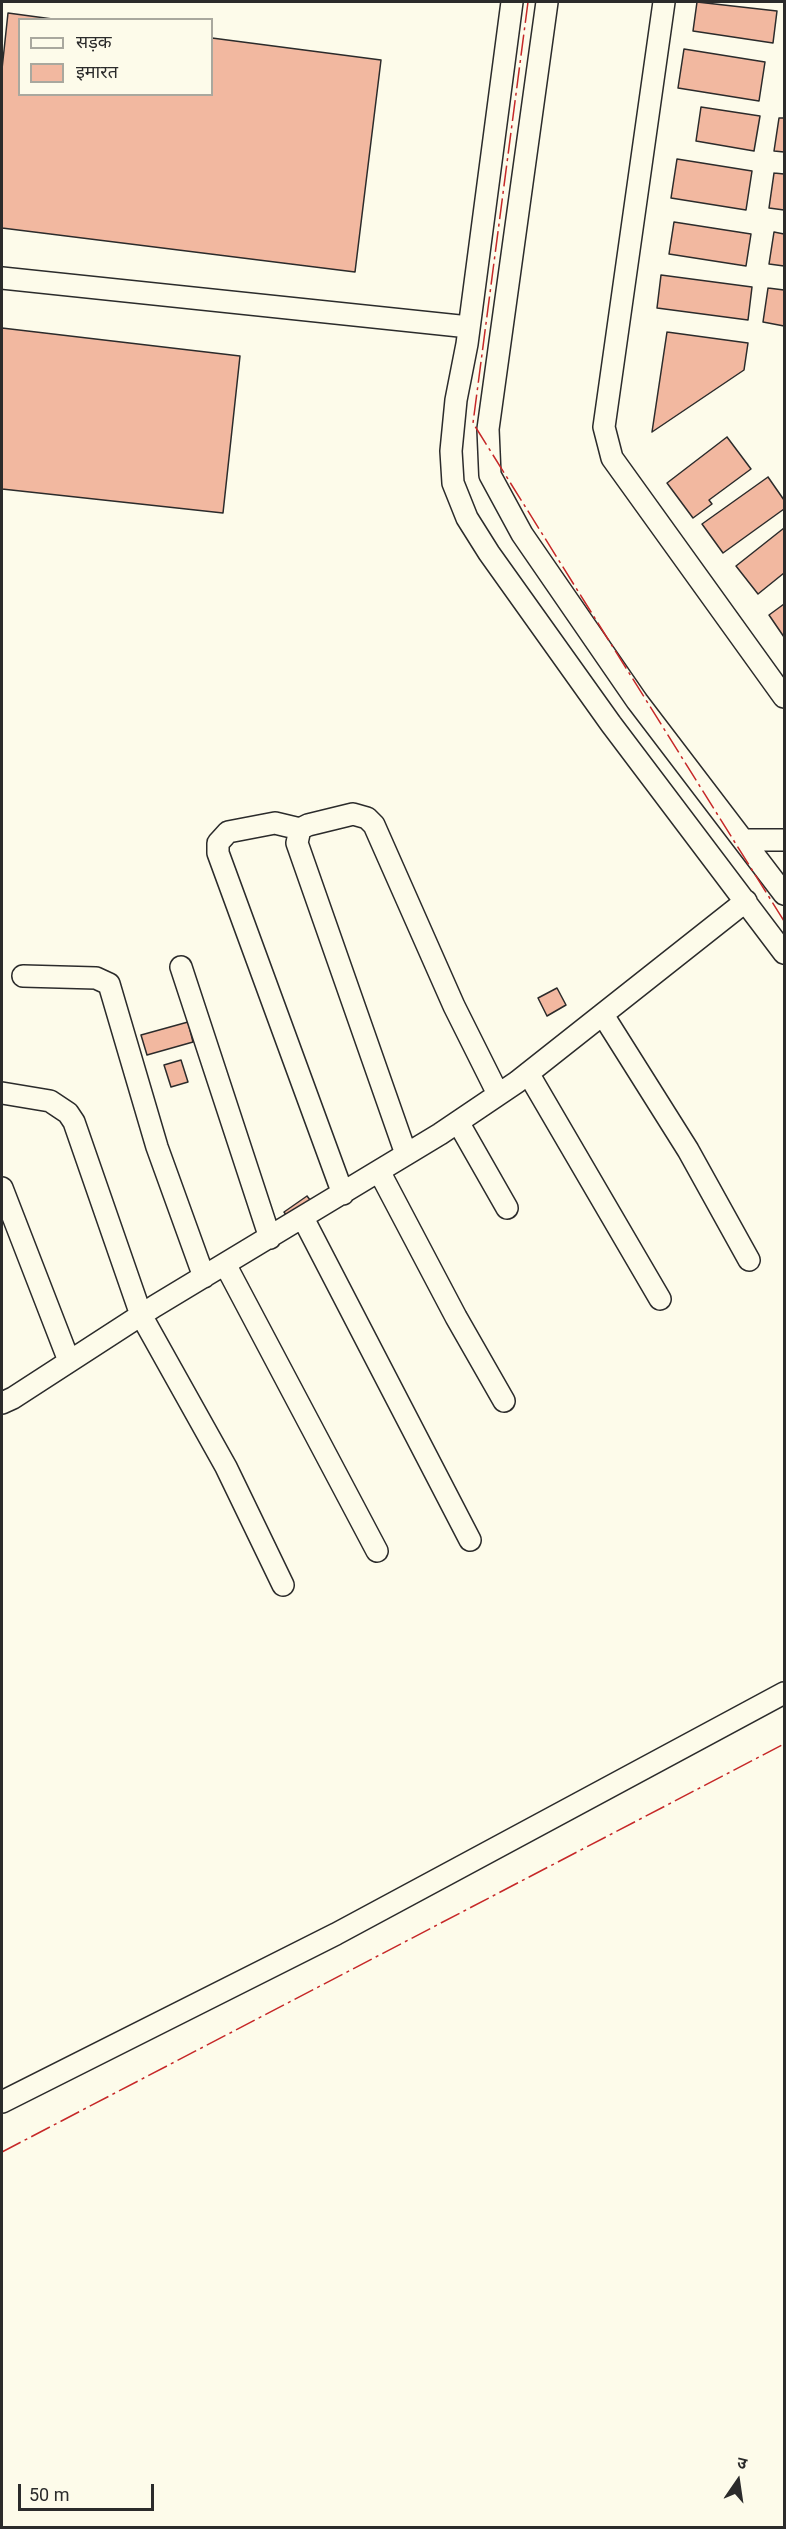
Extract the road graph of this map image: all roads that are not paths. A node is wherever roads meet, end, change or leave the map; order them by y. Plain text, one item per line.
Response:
1 (512, 2) edge
2 (547, 2) edge
3 (664, 2) edge
4 (2, 278) edge
5 (469, 327) junction
6 (784, 697) edge
7 (300, 829) junction
8 (743, 840) junction
9 (784, 840) edge
10 (784, 894) edge
11 (746, 901) junction
12 (784, 953) edge
13 (181, 966) dead end
14 (23, 976) dead end
15 (603, 1015) junction
16 (528, 1073) junction
17 (2, 1093) edge
18 (498, 1094) junction
19 (458, 1122) junction
20 (406, 1154) junction
21 (379, 1171) junction
22 (2, 1188) edge
23 (343, 1194) junction
24 (507, 1208) dead end
25 (303, 1218) junction
26 (270, 1238) junction
27 (749, 1260) dead end
28 (225, 1264) junction
29 (204, 1277) junction
30 (660, 1299) dead end
31 (141, 1315) junction
32 (69, 1360) junction
33 (504, 1401) dead end
34 (2, 1403) edge
35 (470, 1540) dead end
36 (377, 1551) dead end
37 (283, 1585) dead end
38 (784, 1694) edge
39 (2, 2102) edge

1 - 5 street
2 - 8 street
3 - 6 street
4 - 5 street
5 - 11 street
7 - 18 street
7 - 20 street
7 - 23 street
8 - 9 street
8 - 10 street
11 - 12 street
11 - 15 street
13 - 26 street
14 - 29 street
15 - 16 street
15 - 27 street
16 - 18 street
16 - 30 street
17 - 31 street
18 - 19 street
19 - 20 street
19 - 24 street
20 - 21 street
21 - 23 street
21 - 33 street
22 - 32 street
23 - 25 street
25 - 26 street
25 - 35 street
26 - 28 street
28 - 29 street
28 - 36 street
29 - 31 street
31 - 32 street
31 - 37 street
32 - 34 street
38 - 39 street

